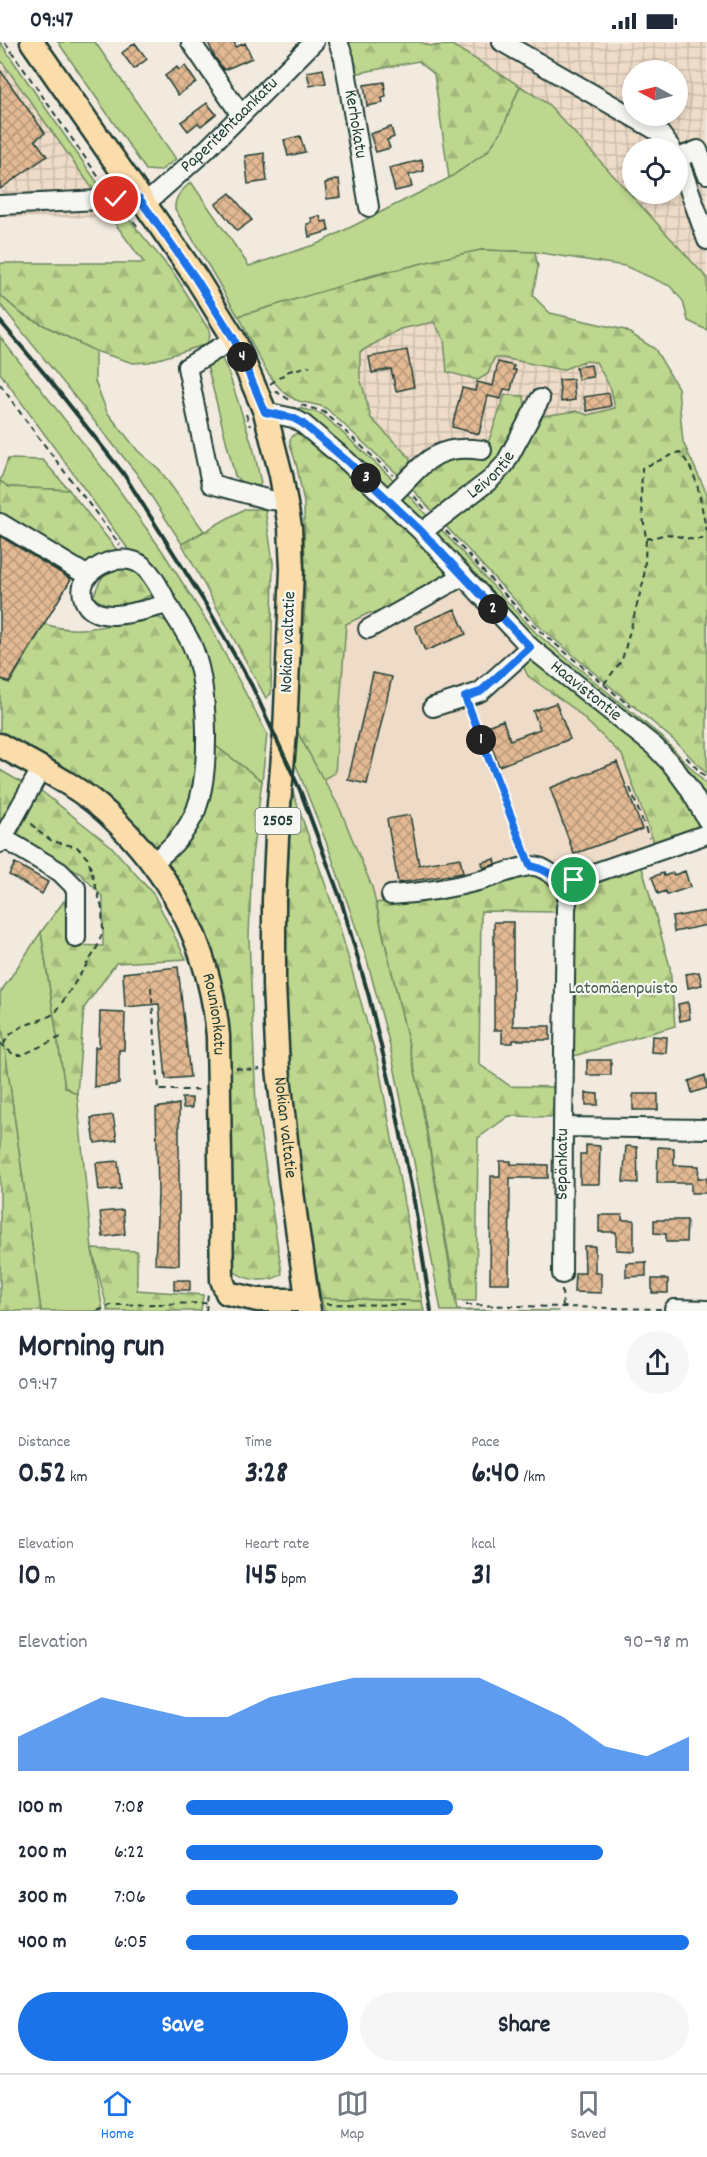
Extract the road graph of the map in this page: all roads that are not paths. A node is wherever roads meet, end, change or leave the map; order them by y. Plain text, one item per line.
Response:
1 (32, 42) edge
2 (191, 42) edge
3 (314, 42) edge
4 (338, 42) edge
5 (502, 42) edge
6 (241, 115) junction
7 (664, 138) edge
8 (688, 154) edge
9 (707, 174) edge
10 (688, 186) edge
11 (142, 202) junction
12 (0, 205) edge
13 (369, 207) dead end
14 (707, 240) edge
15 (234, 339) junction
16 (540, 399) dead end
17 (265, 412) junction
18 (482, 450) dead end
19 (388, 499) junction
20 (286, 501) junction
21 (0, 523) edge
22 (429, 527) junction
23 (88, 576) junction
24 (463, 576) junction
25 (168, 604) junction
26 (368, 629) dead end
27 (530, 647) junction
28 (433, 707) dead end
29 (0, 745) edge
30 (41, 769) junction
31 (707, 820) edge
32 (707, 834) edge
33 (2, 840) edge
34 (153, 862) junction
35 (574, 880) junction
36 (391, 895) dead end
37 (76, 938) dead end
38 (563, 1127) junction
39 (707, 1129) edge
40 (562, 1274) road end
41 (312, 1305) edge
42 (674, 1309) road end
43 (707, 1310) edge

1 - 11 main road, Nokian valtatie / 2505
2 - 6 street
3 - 6 street, Paperitehtaankatu
4 - 13 street, Kerhokatu
5 - 7 street
6 - 11 street, Paperitehtaankatu
8 - 9 street
10 - 14 street
11 - 12 street
11 - 15 main road, Nokian valtatie / 2505
15 - 17 main road, Nokian valtatie / 2505
15 - 20 street
16 - 22 street, Leivontie
17 - 19 street, Haavistontie
17 - 20 main road, Nokian valtatie / 2505
18 - 19 street
19 - 22 street, Haavistontie
20 - 41 main road, Nokian valtatie / 2505
21 - 23 street
22 - 24 street, Haavistontie
23 - 25 street
23 - 25 street
24 - 26 street
24 - 27 street, Haavistontie
25 - 34 street
27 - 28 street
27 - 31 street, Haavistontie
29 - 30 main road, Rounionkatu
30 - 33 street
30 - 34 main road, Rounionkatu
32 - 35 street
33 - 37 street
34 - 41 main road, Rounionkatu
35 - 36 street
35 - 38 street
38 - 39 street, Sepänkatu
38 - 40 street, Sepänkatu
42 - 43 street

